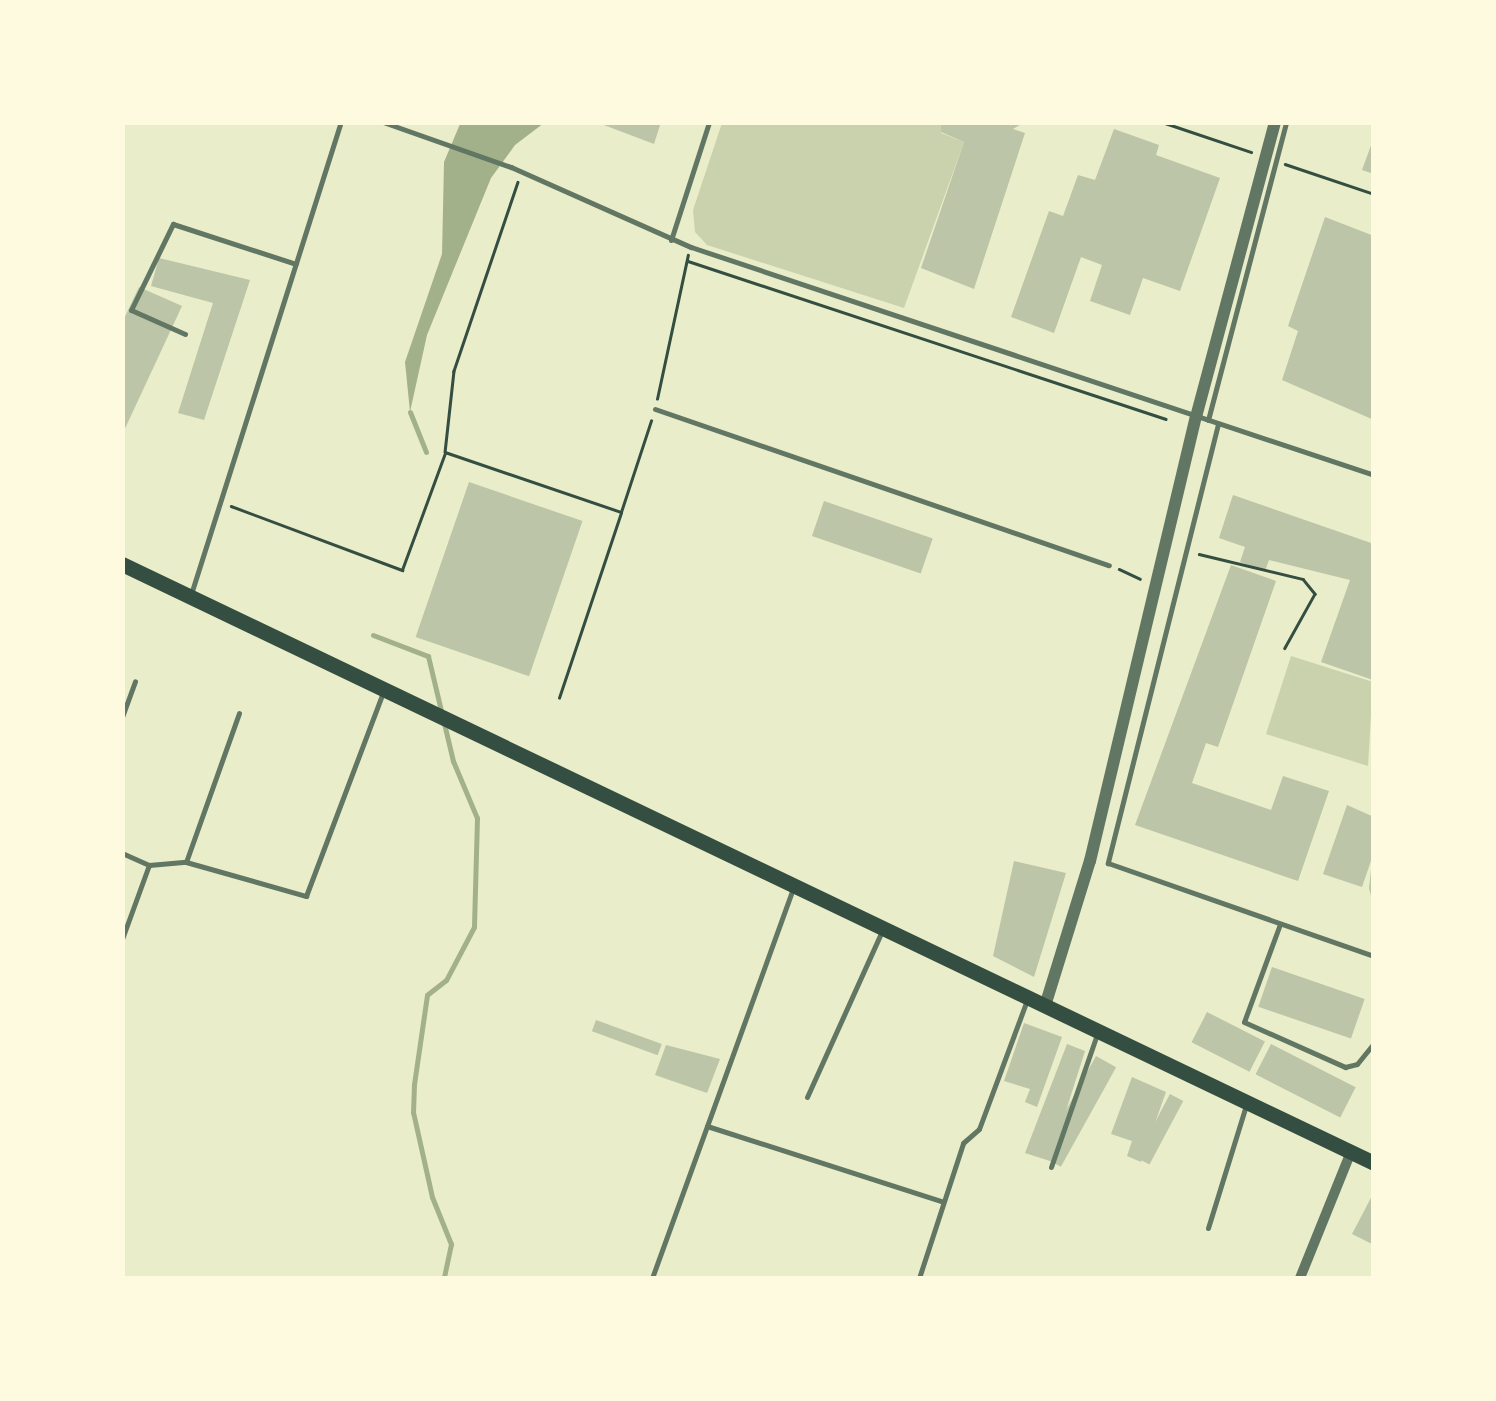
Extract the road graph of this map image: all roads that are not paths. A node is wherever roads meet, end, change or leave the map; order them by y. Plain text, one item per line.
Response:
1 (341, 122) edge
2 (384, 122) edge
3 (709, 122) edge
4 (1275, 122) edge
5 (1286, 122) edge
6 (671, 240) junction
7 (296, 264) junction
8 (185, 334) dead end
9 (655, 408) road end
10 (1202, 419) junction
11 (1218, 424) junction
12 (1374, 475) edge
13 (122, 564) edge
14 (1109, 564) road end
15 (191, 595) junction
16 (135, 682) dead end
17 (382, 692) junction
18 (239, 714) dead end
19 (122, 717) edge
20 (122, 853) edge
21 (186, 862) junction
22 (149, 865) junction
23 (793, 889) junction
24 (1280, 924) junction
25 (882, 931) junction
26 (122, 940) edge
27 (1374, 956) edge
28 (1027, 999) junction
29 (1045, 1006) junction
30 (1098, 1031) junction
31 (1374, 1043) edge
32 (807, 1096) dead end
33 (1247, 1102) junction
34 (707, 1126) junction
35 (1351, 1152) junction
36 (1374, 1163) edge
37 (1051, 1167) dead end
38 (941, 1201) junction
39 (1208, 1228) dead end
40 (652, 1278) edge
41 (919, 1278) edge
42 (1300, 1278) edge

1 - 7 lane
2 - 6 lane
3 - 6 lane
4 - 10 street
5 - 10 lane
6 - 10 lane
7 - 8 lane
7 - 15 lane
9 - 14 lane
10 - 11 lane
10 - 29 street
11 - 12 lane
11 - 24 lane
13 - 15 main road
15 - 17 main road
16 - 19 lane
17 - 21 lane
17 - 23 main road
18 - 21 lane
20 - 22 lane
21 - 22 lane
22 - 26 lane
23 - 25 main road
23 - 34 lane
24 - 27 lane
24 - 31 lane
25 - 28 main road
25 - 32 lane
28 - 29 main road
28 - 38 lane
29 - 30 main road
30 - 33 main road
30 - 37 lane
33 - 35 main road
33 - 39 lane
34 - 38 lane
34 - 40 lane
35 - 36 main road
35 - 42 street
38 - 41 lane

